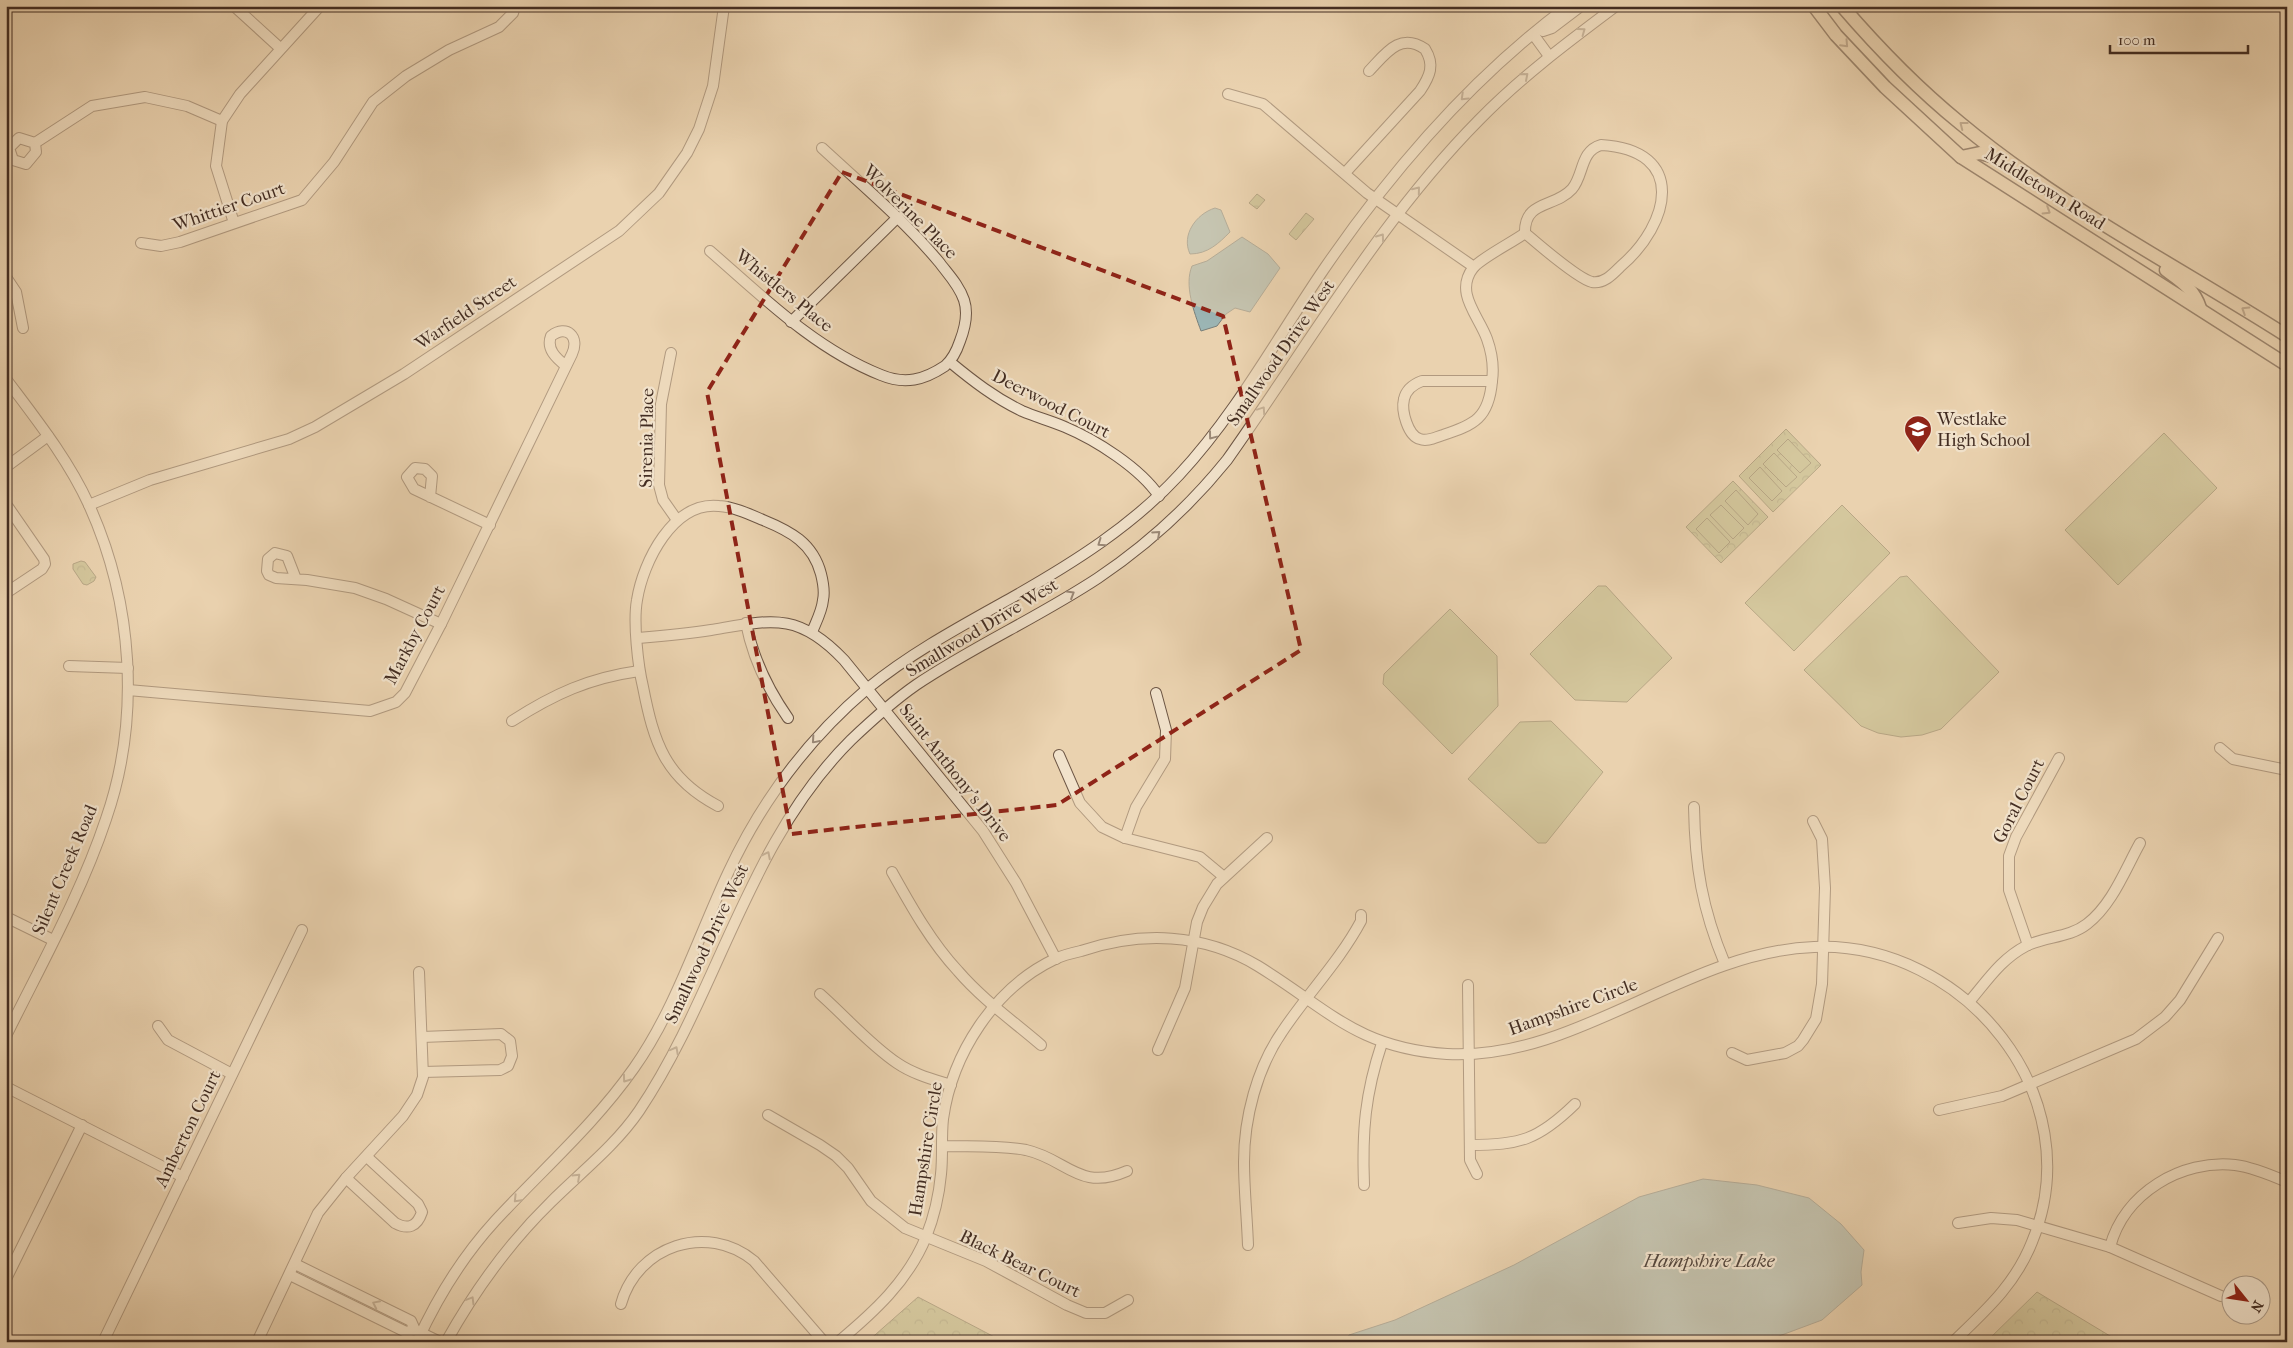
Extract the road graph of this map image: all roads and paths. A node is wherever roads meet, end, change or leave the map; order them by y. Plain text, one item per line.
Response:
1 (234, 6) edge
2 (320, 6) edge
3 (515, 6) edge
4 (724, 6) edge
5 (1568, 6) edge
6 (1580, 6) edge
7 (1616, 6) edge
8 (1814, 6) edge
9 (1842, 6) edge
10 (1533, 34) junction
11 (280, 48) junction
12 (1549, 56) junction
13 (1369, 71) dead end
14 (1228, 94) dead end
15 (222, 121) junction
16 (35, 143) dead end
17 (822, 148) dead end
18 (1961, 157) junction
19 (2010, 161) junction
20 (1345, 173) junction
21 (1375, 198) junction
22 (1398, 214) junction
23 (898, 217) junction
24 (234, 223) junction
25 (1525, 233) junction
26 (141, 243) dead end
27 (710, 251) dead end
28 (2156, 255) junction
29 (1474, 267) junction
30 (6, 277) edge
31 (2200, 308) junction
32 (791, 322) junction
33 (23, 328) dead end
34 (2287, 336) edge
35 (670, 353) dead end
36 (950, 362) junction
37 (2287, 365) edge
38 (566, 366) dead end
39 (6, 379) edge
40 (1492, 381) junction
41 (48, 436) junction
42 (6, 467) edge
43 (1159, 496) junction
44 (430, 498) dead end
45 (6, 504) edge
46 (89, 505) junction
47 (677, 520) junction
48 (490, 525) junction
49 (296, 579) dead end
50 (6, 593) edge
51 (746, 623) junction
52 (441, 624) junction
53 (812, 632) junction
54 (638, 638) junction
55 (69, 666) dead end
56 (128, 668) junction
57 (639, 671) junction
58 (868, 689) junction
59 (128, 690) junction
60 (1156, 693) dead end
61 (885, 710) junction
62 (788, 718) dead end
63 (512, 721) dead end
64 (2220, 748) dead end
65 (1059, 756) dead end
66 (2059, 758) dead end
67 (2287, 770) edge
68 (718, 806) dead end
69 (1694, 807) dead end
70 (1813, 822) dead end
71 (1125, 838) junction
72 (1267, 838) dead end
73 (2140, 843) dead end
74 (892, 872) dead end
75 (1224, 877) junction
76 (1361, 915) dead end
77 (6, 917) edge
78 (302, 930) dead end
79 (2218, 938) dead end
80 (53, 940) junction
81 (1193, 940) junction
82 (2028, 945) junction
83 (1823, 947) junction
84 (1056, 959) junction
85 (1725, 964) junction
86 (419, 972) dead end
87 (1468, 985) dead end
88 (820, 994) dead end
89 (1306, 1000) junction
90 (1969, 1002) junction
91 (995, 1006) junction
92 (158, 1026) dead end
93 (6, 1036) edge
94 (422, 1037) junction
95 (1382, 1043) junction
96 (1041, 1045) dead end
97 (1158, 1050) dead end
98 (1732, 1053) dead end
99 (1469, 1054) junction
100 (422, 1072) junction
101 (232, 1074) junction
102 (2032, 1084) junction
103 (950, 1085) junction
104 (6, 1087) edge
105 (1575, 1104) dead end
106 (1939, 1110) dead end
107 (768, 1115) dead end
108 (82, 1125) junction
109 (1470, 1145) junction
110 (942, 1146) junction
111 (367, 1156) junction
112 (1127, 1170) dead end
113 (1477, 1174) dead end
114 (182, 1177) junction
115 (346, 1178) junction
116 (2287, 1182) edge
117 (1364, 1185) dead end
118 (1958, 1223) dead end
119 (2038, 1226) junction
120 (925, 1238) junction
121 (1248, 1245) dead end
122 (2110, 1247) junction
123 (295, 1264) junction
124 (290, 1276) junction
125 (6, 1280) edge
126 (2220, 1296) edge
127 (1128, 1300) dead end
128 (620, 1304) dead end
129 (418, 1335) edge
130 (103, 1342) edge
131 (257, 1342) edge
132 (440, 1342) edge
133 (446, 1342) edge
134 (824, 1342) edge
135 (838, 1342) edge
136 (1953, 1342) edge

1 - 11 street
2 - 11 street
3 - 24 street, Whittier Court
4 - 46 street, Warfield Street
5 - 10 street, Smallwood Drive West
6 - 10 street
12 -> 7 street, Smallwood Drive West
8 -> 18 main road, Middletown Road
19 -> 9 main road, Middletown Road
10 - 12 street
10 -> 21 street, Smallwood Drive West
11 - 15 street
22 -> 12 street, Smallwood Drive West
13 - 20 street
14 - 20 street
15 - 16 street
15 - 24 street
17 - 23 street, Wolverine Place
18 - 19 main road
18 -> 31 main road, Middletown Road
19 - 28 main road, Middletown Road
20 - 21 street
21 - 22 street
21 -> 43 street, Smallwood Drive West
22 - 29 street
61 -> 22 street, Smallwood Drive West
23 - 32 street
23 - 36 street, Wolverine Place
24 - 26 street, Whittier Court
25 - 25 street
25 - 29 street
27 - 32 street, Whistlers Place
28 - 31 main road
34 -> 28 main road, Middletown Road
29 - 40 street
30 - 33 street
31 - 37 main road, Middletown Road
32 - 36 street, Whistlers Place
35 - 47 street, Sirenia Place
36 - 43 street, Deerwood Court
38 - 48 street, Markby Court
39 - 41 street, Silent Creek Road
40 - 40 street
41 - 42 street
41 - 46 street, Silent Creek Road
43 -> 58 street, Smallwood Drive West
44 - 48 street
45 - 50 street
46 - 56 street, Silent Creek Road
47 - 53 street
47 - 54 street
48 - 52 street, Markby Court
49 - 52 street
51 - 53 street, Saint Anthony's Drive
51 - 54 street, Saint Anthony's Drive
51 - 62 street
52 - 59 street, Markby Court
53 - 58 street, Saint Anthony's Drive
54 - 57 street
55 - 56 street
56 - 59 street, Silent Creek Road
57 - 63 street
57 - 68 street
58 - 61 street, Saint Anthony's Drive
58 -> 129 street, Smallwood Drive West
59 - 80 street, Silent Creek Road
60 - 71 street
61 - 84 street, Saint Anthony's Drive
133 -> 61 street, Smallwood Drive West
64 - 67 street
65 - 71 street
66 - 82 street, Goral Court
69 - 85 street
70 - 83 street
71 - 75 street
72 - 75 street
73 - 82 street
74 - 91 street
75 - 81 street
76 - 89 street
77 - 80 street
78 - 101 street, Amberton Court
79 - 102 street
80 - 93 street, Silent Creek Road
81 - 84 street, Hampshire Circle
81 - 89 street, Hampshire Circle
81 - 97 street
82 - 90 street
83 - 85 street, Hampshire Circle
83 - 90 street, Hampshire Circle
83 - 98 street
84 - 91 street, Hampshire Circle
85 - 99 street, Hampshire Circle
86 - 94 street
87 - 99 street
88 - 103 street
89 - 95 street, Hampshire Circle
89 - 121 street
90 - 102 street, Hampshire Circle
91 - 96 street
91 - 103 street, Hampshire Circle
92 - 101 street
94 - 100 street
94 - 100 street
95 - 99 street, Hampshire Circle
95 - 117 street
99 - 109 street
100 - 111 street
101 - 114 street, Amberton Court
102 - 106 street
102 - 119 street, Hampshire Circle
103 - 110 street, Hampshire Circle
104 - 108 street
105 - 109 street
107 - 120 street, Black Bear Court
108 - 114 street
108 - 125 street
109 - 113 street
110 - 112 street
110 - 120 street, Hampshire Circle
111 - 115 street
111 - 115 street
114 - 130 street, Amberton Court
115 - 123 street
116 - 122 street
118 - 119 street
119 - 122 street
119 - 136 street, Hampshire Circle
120 - 127 street, Black Bear Court
120 - 135 street, Hampshire Circle
122 - 126 street
123 - 124 street
129 -> 123 street
124 - 129 street
124 - 131 street
128 - 134 street
129 - 132 street

